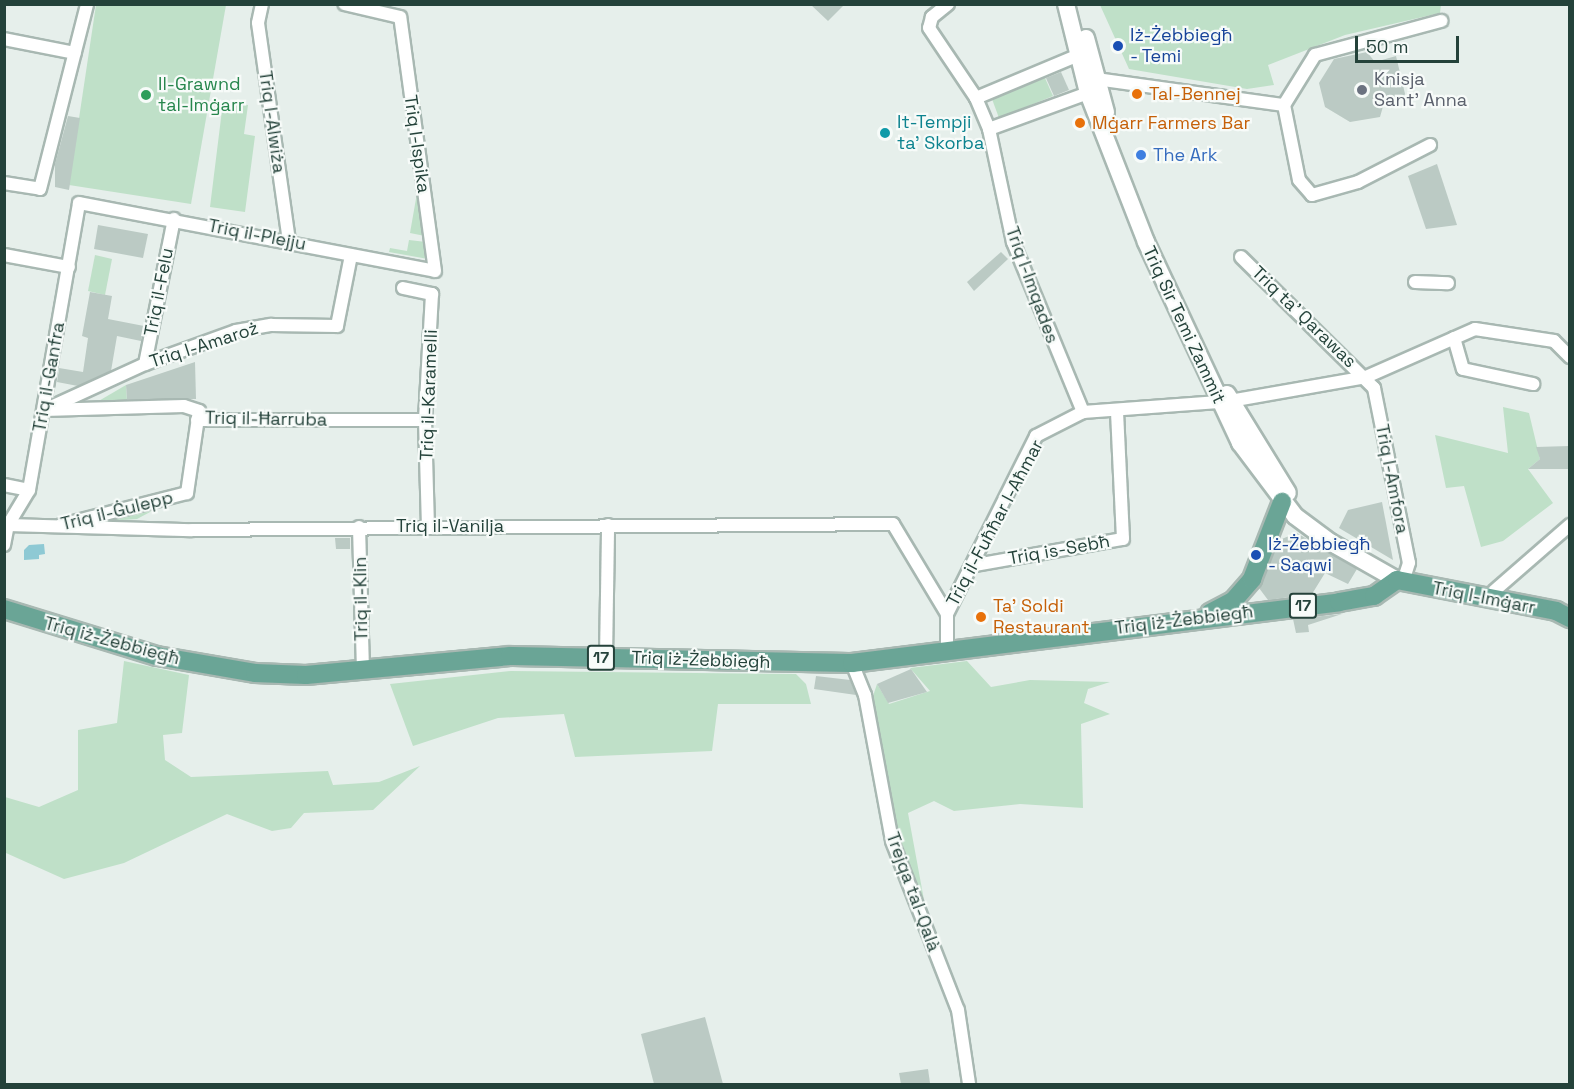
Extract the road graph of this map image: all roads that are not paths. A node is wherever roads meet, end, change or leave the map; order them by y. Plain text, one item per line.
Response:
1 (87, 4) edge
2 (262, 4) edge
3 (345, 4) edge
4 (948, 4) edge
5 (1066, 4) edge
6 (1077, 4) edge
7 (1441, 21) dead end
8 (4, 39) edge
9 (75, 53) junction
10 (1079, 55) junction
11 (1089, 83) junction
12 (976, 98) junction
13 (1284, 105) junction
14 (989, 129) junction
15 (1430, 145) dead end
16 (4, 183) edge
17 (79, 203) joint
18 (174, 219) junction
19 (289, 241) junction
20 (4, 255) edge
21 (351, 255) junction
22 (1241, 257) dead end
23 (69, 267) junction
24 (435, 271) joint
25 (1415, 282) dead end
26 (1448, 283) dead end
27 (403, 288) dead end
28 (1454, 338) junction
29 (1569, 357) edge
30 (145, 364) junction
31 (1366, 377) junction
32 (1533, 384) dead end
33 (1224, 401) junction
34 (44, 410) junction
35 (1117, 411) junction
36 (1083, 412) junction
37 (197, 420) junction
38 (426, 420) junction
39 (4, 485) edge
40 (29, 490) junction
41 (1282, 502) junction
42 (8, 525) junction
43 (608, 525) junction
44 (1569, 525) edge
45 (359, 527) junction
46 (428, 527) junction
47 (46, 528) junction
48 (4, 545) edge
49 (975, 565) junction
50 (1401, 577) junction
51 (1252, 579) junction
52 (1494, 591) junction
53 (1569, 606) edge
54 (4, 609) edge
55 (1271, 610) junction
56 (947, 614) junction
57 (1203, 617) junction
58 (1569, 618) edge
59 (947, 652) junction
60 (606, 658) junction
61 (852, 663) junction
62 (363, 672) junction
63 (969, 1084) edge

1 - 9 street
2 - 19 street, Triq l-Alwiża
3 - 24 street, Triq l-Ispika
4 - 12 street, Triq l-Imqades
5 - 10 main road, Triq Sir Temi Zammit
6 - 11 main road, Triq Sir Temi Zammit
7 - 13 street
8 - 9 street
9 - 16 street
10 - 11 main road, Triq Sir Temi Zammit
10 - 12 street
11 - 13 street
11 - 14 street
11 - 33 main road, Triq Sir Temi Zammit
12 - 14 street, Triq l-Imqades
13 - 15 street
14 - 36 street, Triq l-Imqades
17 - 18 street, Triq il-Plejju
17 - 23 street, Triq il-Ganfra
18 - 19 street, Triq il-Plejju
18 - 30 street, Triq il-Felu
19 - 21 street, Triq il-Plejju
20 - 23 street
21 - 24 street, Triq il-Plejju
21 - 30 street, Triq l-Amaroż
22 - 31 street, Triq ta' Qarawas
23 - 34 street, Triq il-Ganfra
25 - 26 street
27 - 38 street, Triq il-Karamelli
28 - 29 street, Triq il-Fuħħar l-Aħmar
28 - 31 street, Triq il-Fuħħar l-Aħmar
28 - 32 street
30 - 34 street, Triq l-Amaroż
31 - 33 street, Triq il-Fuħħar l-Aħmar
31 - 50 street, Triq l-Amfora
33 - 35 street, Triq il-Fuħħar l-Aħmar
33 - 41 main road, Triq Sir Temi Zammit
33 - 50 main road, Triq Sir Temi Zammit
34 - 37 street, Triq il-Ħarruba
34 - 40 street, Triq il-Ganfra
35 - 36 street, Triq il-Fuħħar l-Aħmar
35 - 49 street, Triq is-Sebħ
36 - 49 street, Triq il-Fuħħar l-Aħmar
37 - 38 street, Triq il-Ħarruba
37 - 47 street, Triq il-Ġulepp
38 - 46 street, Triq il-Karamelli
39 - 40 street
40 - 42 street, Triq il-Ganfra
41 - 50 main road, Triq Sir Temi Zammit
41 - 51 main road, 17
42 - 47 street, Triq il-Vanilja
42 - 48 street, Triq il-Ganfra
43 - 46 street, Triq il-Vanilja
43 - 56 street, Triq il-Vanilja
43 - 60 street
44 - 52 street
45 - 46 street, Triq il-Vanilja
45 - 47 street, Triq il-Vanilja
45 - 62 street, Triq il-Klin
49 - 56 street, Triq il-Fuħħar l-Aħmar
50 - 52 main road, Triq l-Imġarr
50 - 55 main road, Triq iż-Żebbiegħ / 17
50 - 58 main road, Triq l-Imġarr
51 - 55 main road
51 - 57 main road, 17
52 - 53 main road, Triq l-Imġarr
54 - 62 main road, Triq iż-Żebbiegħ / 17
55 - 57 main road, Triq iż-Żebbiegħ / 17
56 - 59 street
57 - 59 main road, Triq iż-Żebbiegħ / 17
59 - 61 main road, Triq iż-Żebbiegħ / 17
60 - 61 main road, Triq iż-Żebbiegħ / 17
60 - 62 main road, Triq iż-Żebbiegħ / 17
61 - 63 street, Trejqa tal-Qalà

